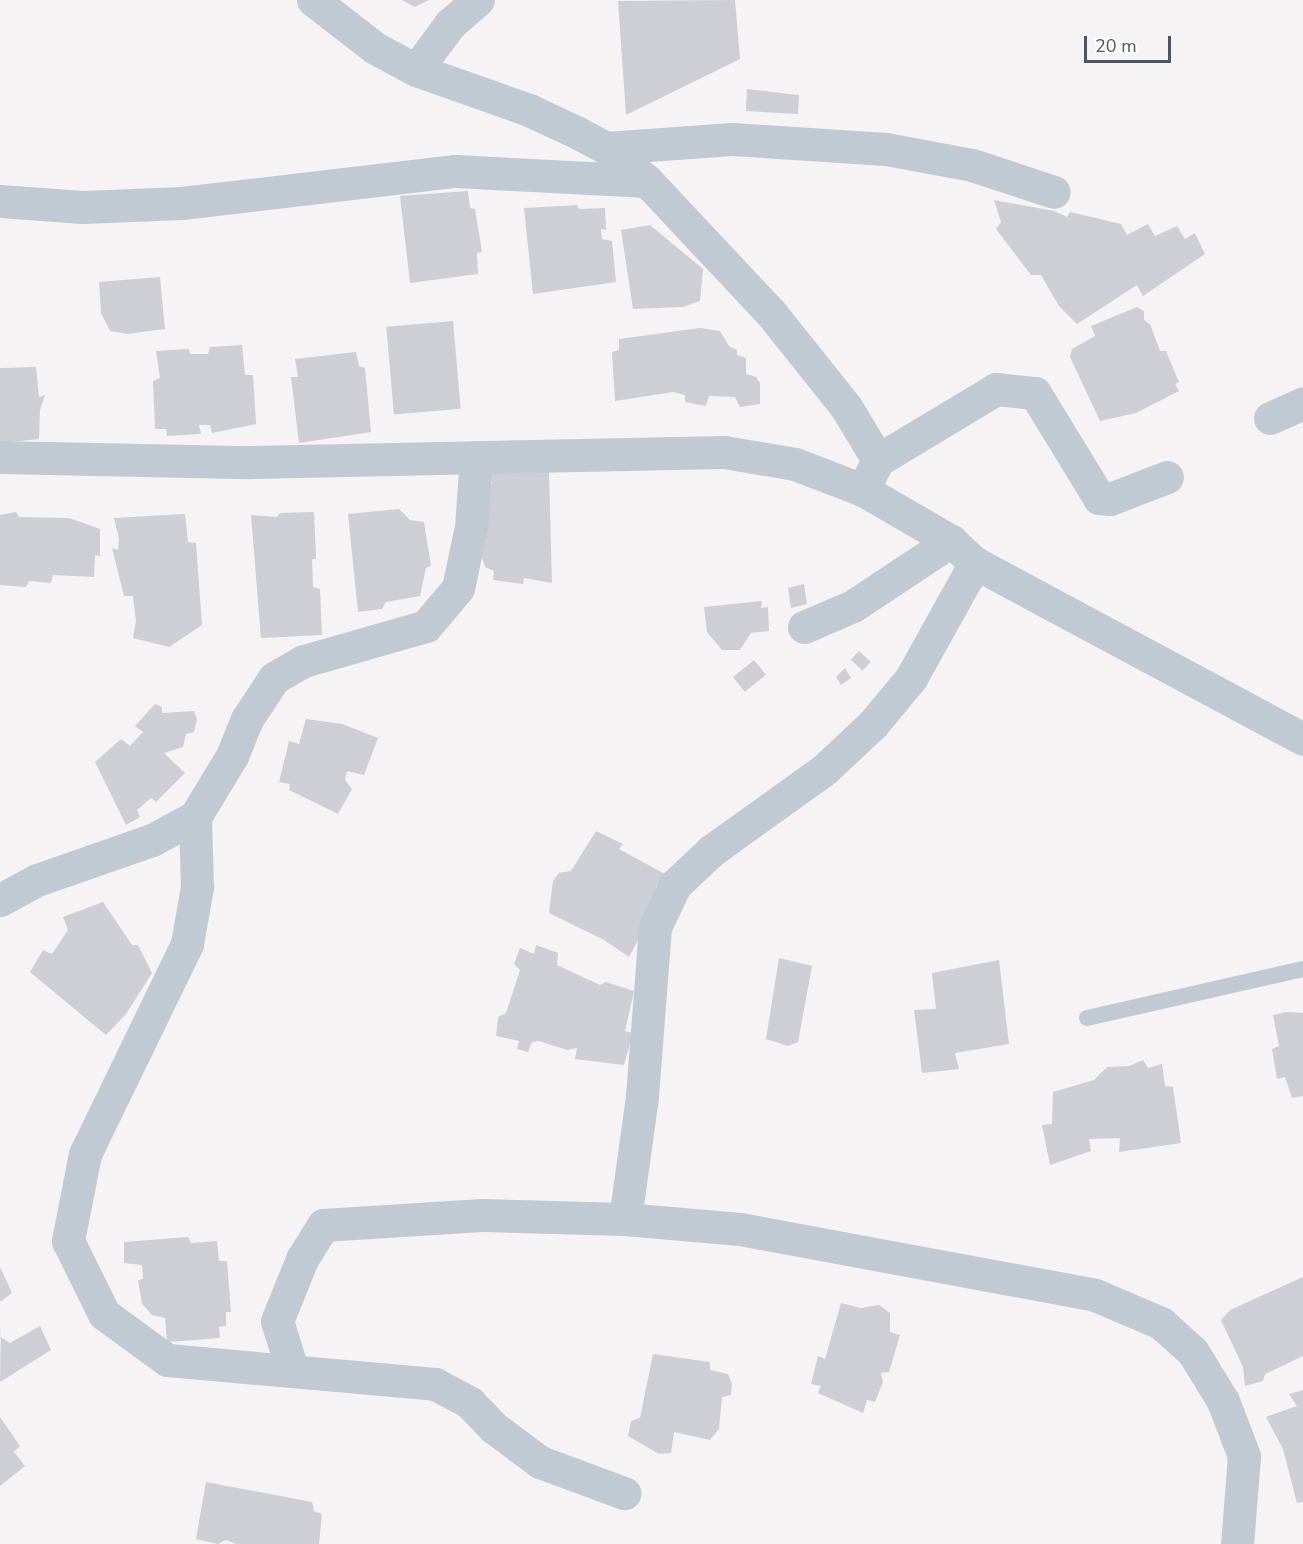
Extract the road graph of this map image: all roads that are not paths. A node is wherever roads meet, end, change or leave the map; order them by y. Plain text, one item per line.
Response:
1 (313, 0) edge
2 (478, 0) edge
3 (416, 70) junction
4 (606, 148) junction
5 (647, 181) junction
6 (1054, 192) dead end
7 (0, 201) edge
8 (1303, 403) edge
9 (1269, 418) dead end
10 (0, 457) edge
11 (476, 457) junction
12 (879, 460) junction
13 (1167, 477) dead end
14 (863, 490) junction
15 (951, 541) junction
16 (975, 563) junction
17 (804, 627) dead end
18 (1303, 739) edge
19 (195, 817) junction
20 (0, 900) edge
21 (1303, 969) edge
22 (1087, 1018) dead end
23 (624, 1219) junction
24 (292, 1369) junction
25 (624, 1493) dead end
26 (1237, 1544) edge

1 - 3 street
2 - 3 street
3 - 4 street
4 - 5 street
4 - 6 street
5 - 7 street
5 - 12 street
8 - 9 street
10 - 11 street
11 - 14 street
11 - 19 street
12 - 13 street
12 - 14 street
14 - 15 street
15 - 16 street
15 - 17 street
16 - 18 street
16 - 23 street
19 - 20 street
19 - 24 street
21 - 22 lane
23 - 24 street
23 - 26 street
24 - 25 street

